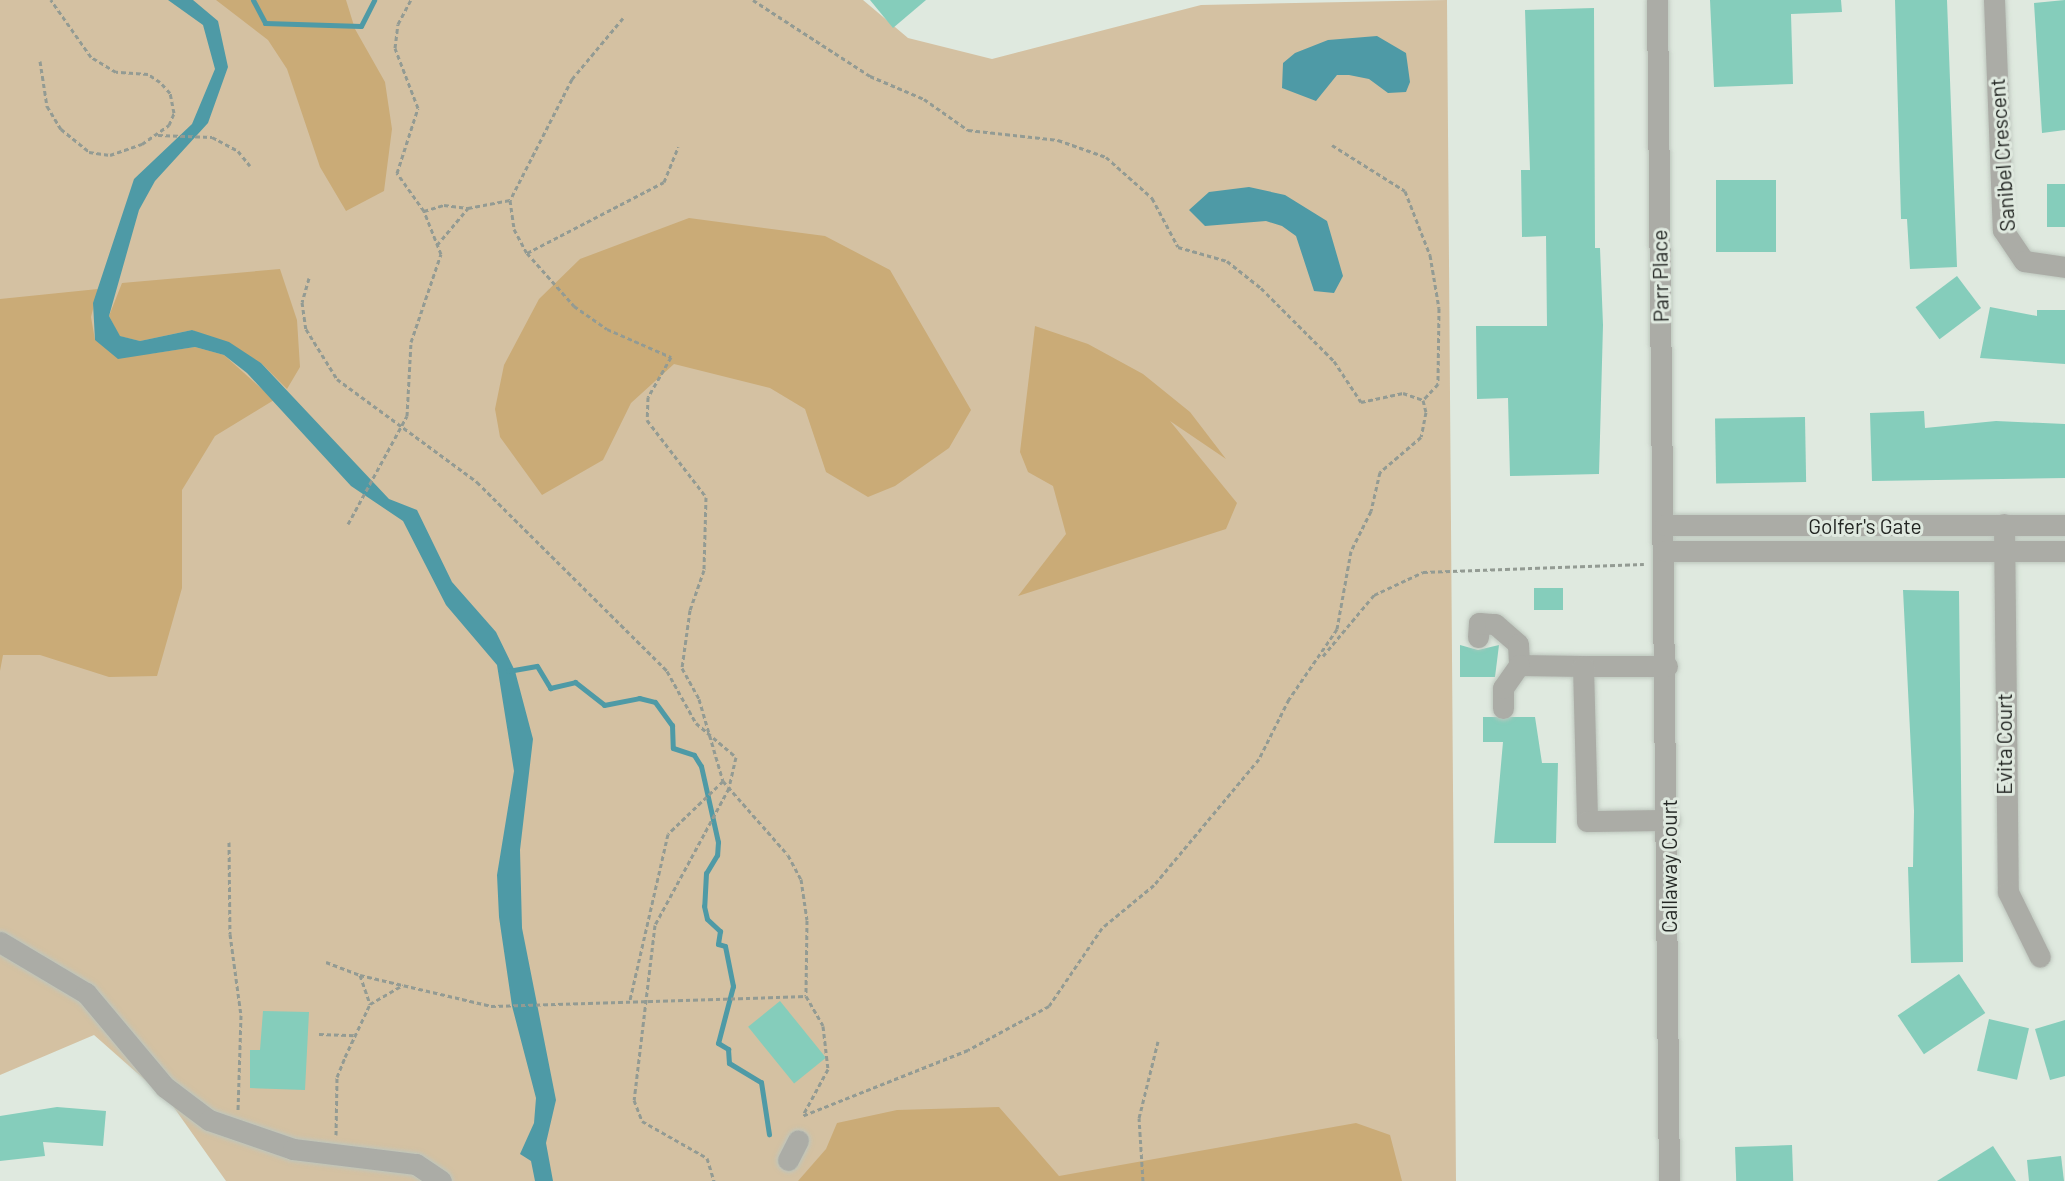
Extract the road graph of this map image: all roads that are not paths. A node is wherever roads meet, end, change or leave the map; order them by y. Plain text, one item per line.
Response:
1 (1657, 0) edge
2 (1994, 0) edge
3 (2065, 267) edge
4 (2004, 524) junction
5 (1665, 525) junction
6 (2065, 525) edge
7 (2004, 551) junction
8 (2065, 551) edge
9 (1666, 557) junction
10 (1478, 637) dead end
11 (1520, 665) junction
12 (1584, 666) junction
13 (1667, 666) junction
14 (1503, 708) dead end
15 (1669, 820) junction
16 (0, 942) edge
17 (2040, 957) dead end
18 (798, 1140) road end
19 (788, 1160) dead end
20 (441, 1181) edge
21 (1668, 1181) edge

1 - 5 street, Parr Place
2 - 3 street, Sanibel Crescent
4 - 5 street, Golfer's Gate
4 - 6 street, Golfer's Gate
4 - 7 street, Evita Court
5 - 9 street, Parr Place
7 - 8 street, Golfer's Gate
7 - 9 street, Golfer's Gate
7 - 17 street, Evita Court
9 - 13 street, Callaway Court
10 - 11 street
11 - 12 street
11 - 14 street
12 - 13 street
12 - 15 street
13 - 15 street, Callaway Court
15 - 21 street, Callaway Court
16 - 20 street
18 - 19 street

